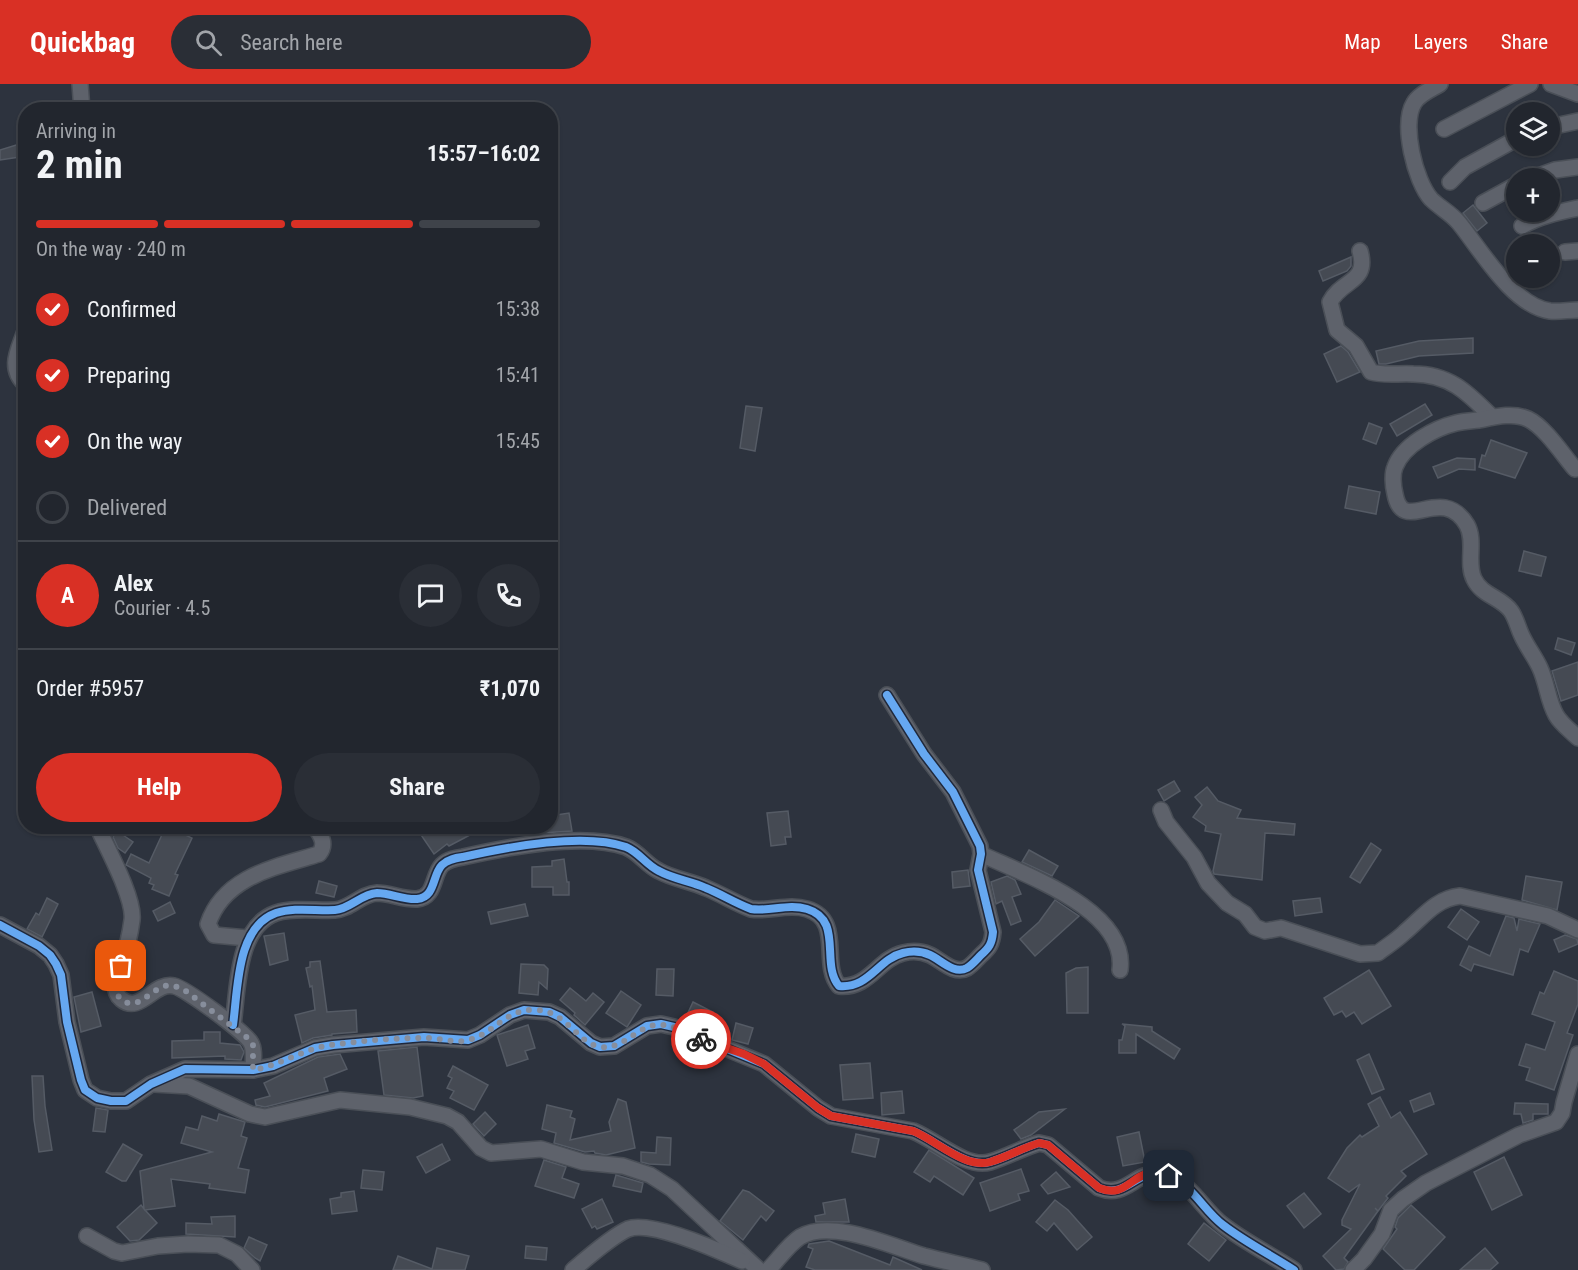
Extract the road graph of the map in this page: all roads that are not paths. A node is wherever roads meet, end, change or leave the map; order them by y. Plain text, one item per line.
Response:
1 (80, 84) edge
2 (1440, 84) edge
3 (1530, 84) edge
4 (1551, 84) edge
5 (1578, 94) edge
6 (81, 102) edge
7 (1578, 121) edge
8 (1560, 125) edge
9 (1443, 129) dead end
10 (1506, 144) edge
11 (1578, 167) edge
12 (1560, 169) edge
13 (1450, 182) dead end
14 (1506, 190) edge
15 (1483, 203) dead end
16 (1578, 208) edge
17 (1522, 226) dead end
18 (1360, 251) dead end
19 (1578, 310) edge
20 (18, 351) edge
21 (18, 374) edge
22 (1492, 417) junction
23 (1575, 469) dead end
24 (887, 695) dead end
25 (1578, 738) edge
26 (1161, 810) dead end
27 (101, 834) edge
28 (320, 834) edge
29 (981, 854) junction
30 (0, 925) edge
31 (1578, 930) edge
32 (248, 938) junction
33 (1120, 970) dead end
34 (233, 1025) junction
35 (1578, 1054) edge
36 (253, 1070) junction
37 (151, 1084) junction
38 (87, 1236) dead end
39 (761, 1269) edge
40 (252, 1270) edge
41 (573, 1270) edge
42 (982, 1270) edge
43 (1294, 1270) edge
44 (1353, 1270) edge

1 - 6 street
2 - 19 street
3 - 9 street
4 - 5 street
7 - 8 street
10 - 13 street
11 - 12 street
14 - 15 street
16 - 17 street
18 - 22 street
20 - 21 street
22 - 23 street
22 - 25 street
24 - 29 street
26 - 31 street
27 - 34 street
28 - 32 street
29 - 32 street
29 - 33 street
30 - 37 street
32 - 34 street
34 - 36 street
35 - 44 street
36 - 37 street
36 - 43 street
37 - 39 street
38 - 40 street
39 - 41 street
39 - 42 street

